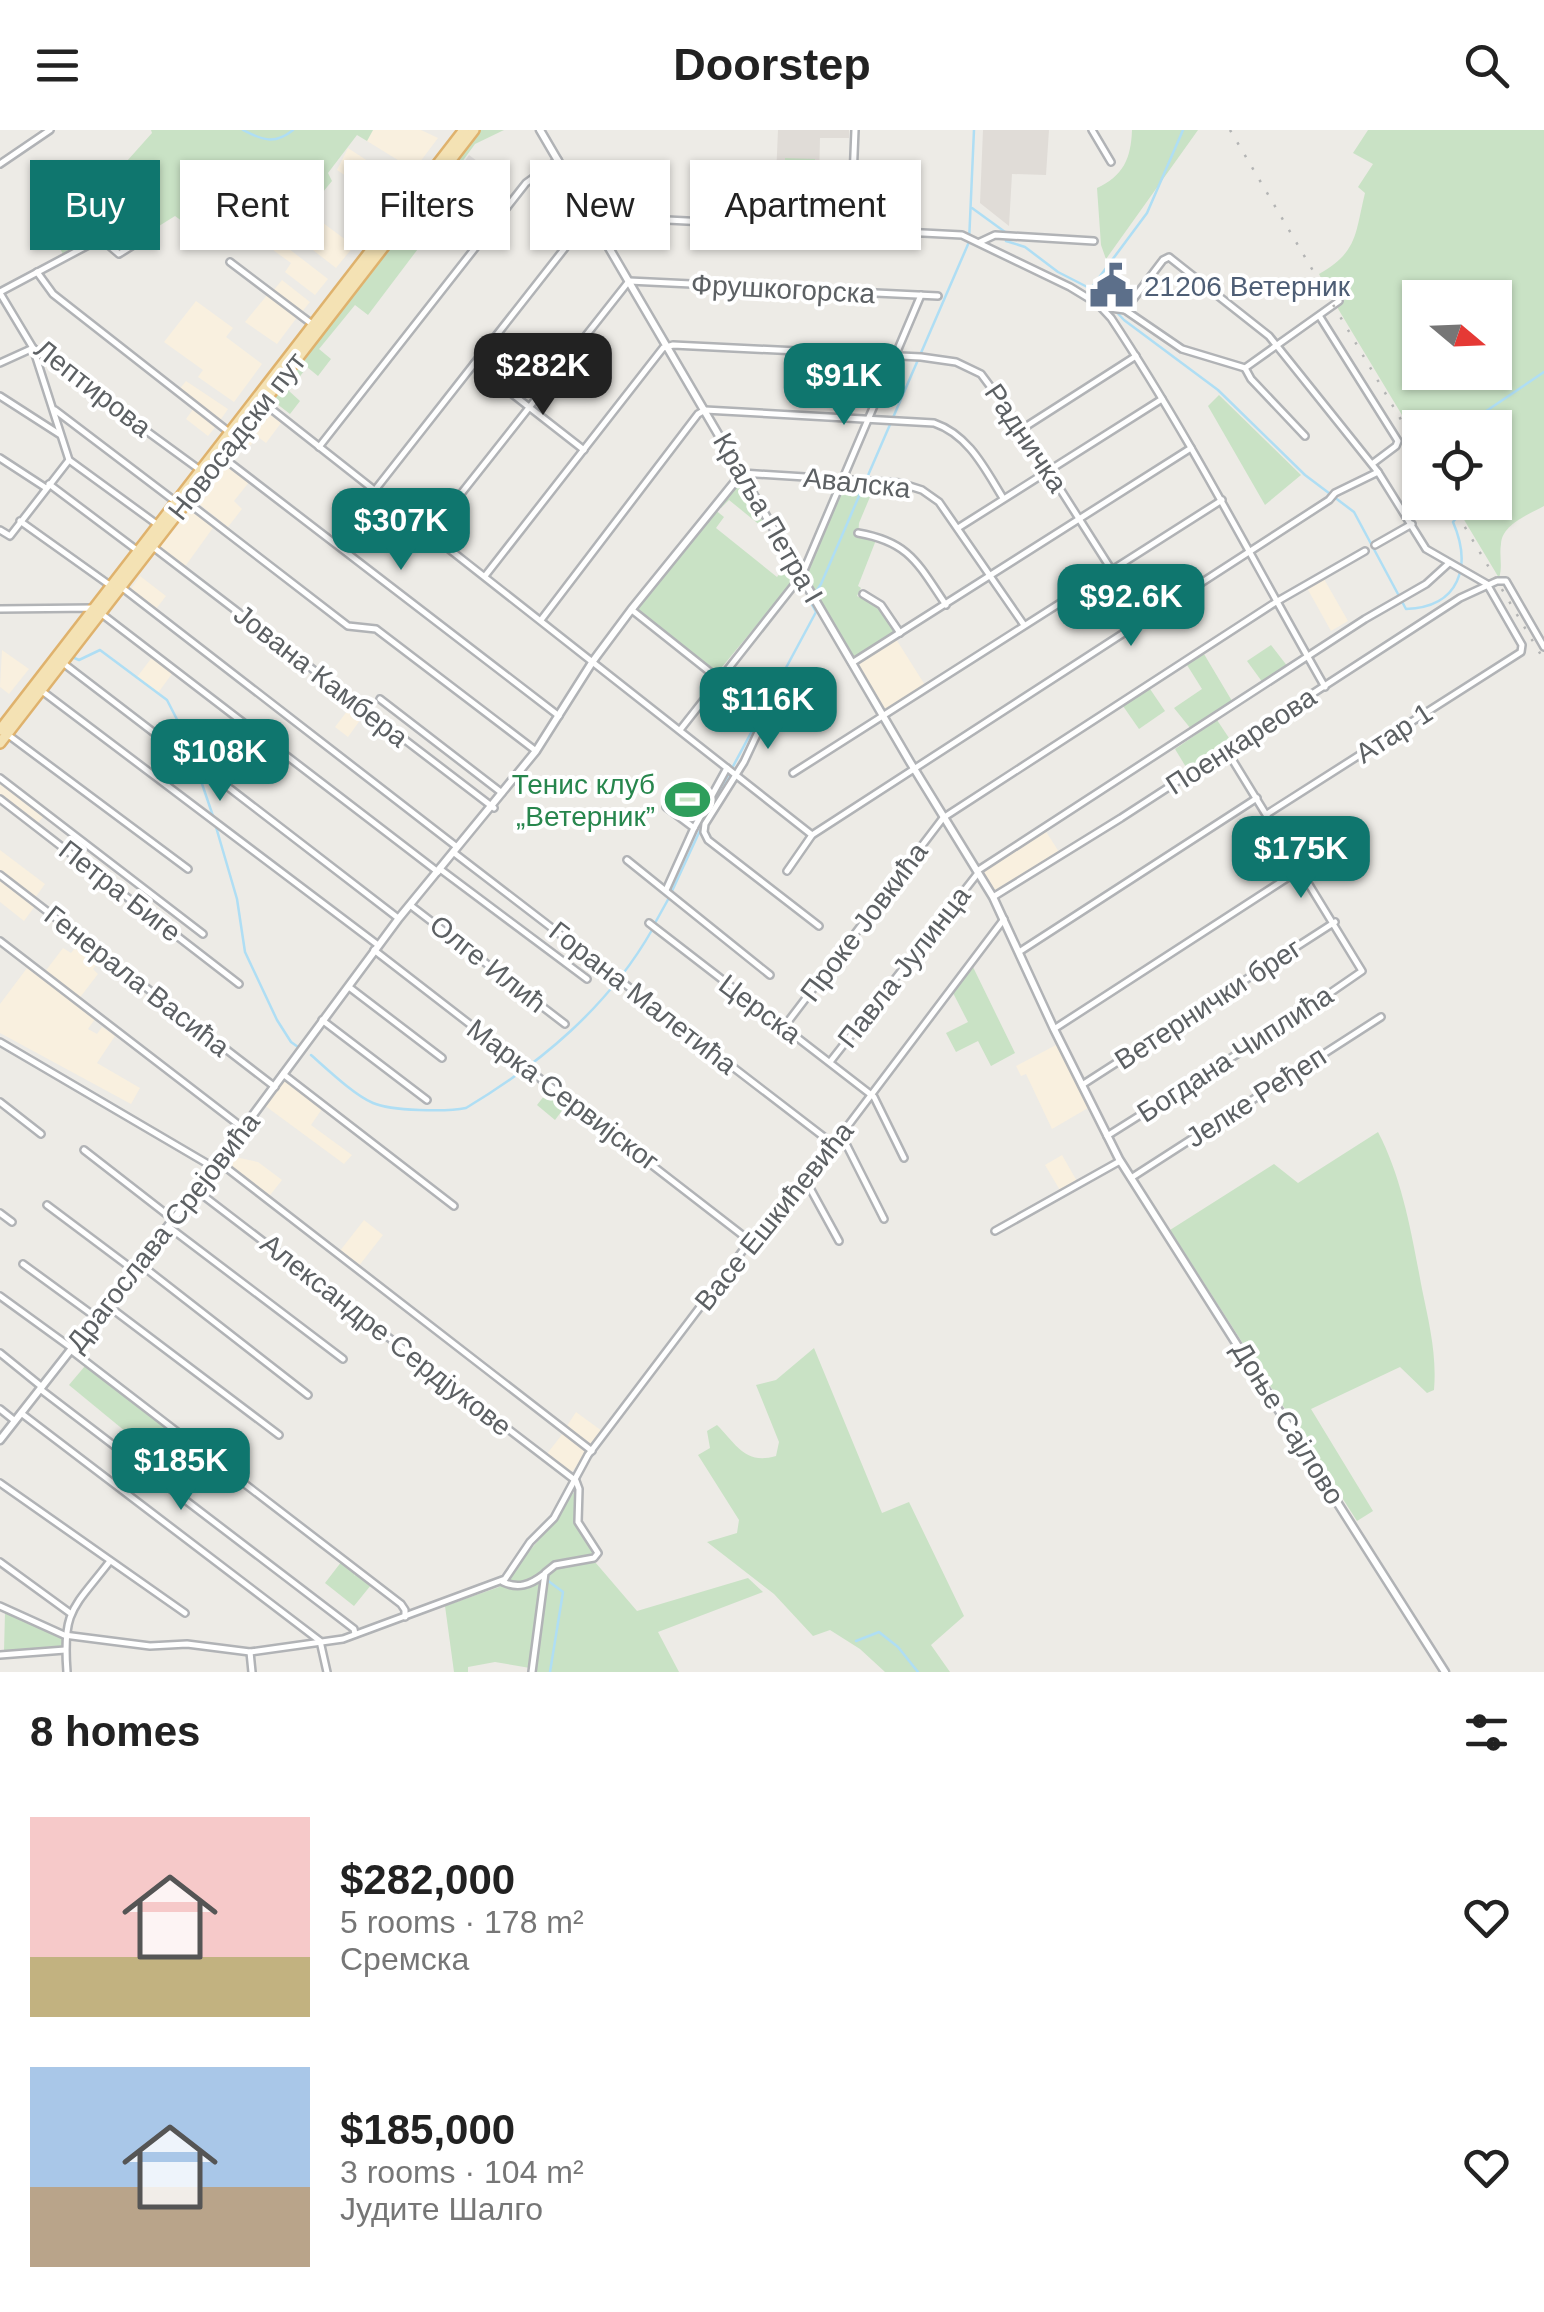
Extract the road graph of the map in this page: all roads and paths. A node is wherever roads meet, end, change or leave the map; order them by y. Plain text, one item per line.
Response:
1 (50, 130) edge
2 (464, 130) edge
3 (474, 130) edge
4 (540, 130) edge
5 (855, 130) edge
6 (1092, 130) edge
7 (558, 160) edge
8 (853, 160) edge
9 (1111, 162) dead end
10 (0, 164) edge
11 (530, 181) edge
12 (921, 233) edge
13 (1094, 241) dead end
14 (980, 242) junction
15 (79, 250) edge
16 (563, 250) edge
17 (610, 250) edge
18 (230, 262) dead end
19 (37, 272) junction
20 (629, 281) junction
21 (921, 296) junction
22 (938, 296) dead end
23 (1, 297) edge
24 (1339, 301) dead end
25 (1108, 307) junction
26 (1124, 310) junction
27 (1319, 316) junction
28 (312, 324) junction
29 (667, 346) junction
30 (1277, 346) junction
31 (33, 348) junction
32 (1136, 356) junction
33 (895, 358) junction
34 (0, 363) edge
35 (474, 364) junction
36 (1245, 368) junction
37 (0, 396) edge
38 (1162, 399) junction
39 (259, 400) junction
40 (529, 407) junction
41 (53, 409) junction
42 (705, 410) junction
43 (867, 418) junction
44 (1022, 429) junction
45 (228, 432) junction
46 (62, 436) junction
47 (1305, 436) dead end
48 (319, 446) junction
49 (1192, 448) junction
50 (584, 450) junction
51 (221, 456) junction
52 (0, 458) edge
53 (69, 460) junction
54 (1372, 464) junction
55 (200, 470) junction
56 (1049, 470) junction
57 (1378, 472) junction
58 (742, 473) junction
59 (842, 479) junction
60 (47, 486) junction
61 (375, 490) junction
62 (1004, 498) junction
63 (1222, 500) junction
64 (181, 502) junction
65 (1080, 520) junction
66 (20, 521) junction
67 (1412, 524) junction
68 (158, 525) junction
69 (958, 528) junction
70 (0, 530) edge
71 (430, 533) junction
72 (858, 533) dead end
73 (1375, 545) dead end
74 (151, 546) junction
75 (138, 551) junction
76 (1250, 551) junction
77 (1365, 551) dead end
78 (1448, 564) junction
79 (1111, 569) junction
80 (802, 575) junction
81 (485, 576) junction
82 (990, 576) junction
83 (1487, 584) junction
84 (116, 586) junction
85 (863, 594) dead end
86 (1276, 602) junction
87 (946, 605) junction
88 (0, 609) edge
89 (97, 610) junction
90 (631, 610) junction
91 (540, 620) junction
92 (1024, 626) junction
93 (900, 633) junction
94 (1544, 647) edge
95 (1308, 656) junction
96 (594, 661) junction
97 (62, 662) junction
98 (852, 663) junction
99 (720, 680) junction
100 (1325, 686) junction
101 (41, 690) junction
102 (380, 699) dead end
103 (775, 708) dead end
104 (559, 716) junction
105 (883, 716) junction
106 (680, 730) junction
107 (2, 736) edge
108 (1227, 750) junction
109 (536, 751) junction
110 (183, 755) dead end
111 (727, 767) junction
112 (914, 768) junction
113 (206, 770) dead end
114 (793, 773) dead end
115 (737, 774) junction
116 (0, 778) edge
117 (502, 793) junction
118 (1257, 798) junction
119 (0, 799) edge
120 (666, 807) dead end
121 (492, 808) junction
122 (1267, 814) junction
123 (943, 818) junction
124 (694, 828) junction
125 (812, 836) junction
126 (456, 849) junction
127 (627, 860) dead end
128 (188, 869) dead end
129 (1302, 869) junction
130 (439, 870) junction
131 (787, 871) dead end
132 (978, 872) junction
133 (0, 876) edge
134 (666, 890) junction
135 (993, 897) junction
136 (410, 904) junction
137 (399, 918) junction
138 (1004, 919) junction
139 (1335, 922) junction
140 (649, 923) dead end
141 (819, 926) dead end
142 (203, 934) dead end
143 (0, 941) edge
144 (376, 948) junction
145 (1019, 952) junction
146 (770, 974) dead end
147 (587, 979) dead end
148 (239, 984) dead end
149 (347, 986) junction
150 (1381, 1017) dead end
151 (322, 1020) junction
152 (565, 1024) dead end
153 (784, 1027) junction
154 (1054, 1030) junction
155 (0, 1042) edge
156 (442, 1058) dead end
157 (830, 1062) junction
158 (284, 1074) junction
159 (1082, 1085) junction
160 (274, 1086) junction
161 (871, 1094) junction
162 (427, 1100) dead end
163 (0, 1102) edge
164 (243, 1128) junction
165 (840, 1132) junction
166 (41, 1134) dead end
167 (1107, 1136) junction
168 (832, 1144) junction
169 (84, 1150) dead end
170 (904, 1158) dead end
171 (1120, 1160) junction
172 (216, 1164) junction
173 (1130, 1176) junction
174 (805, 1179) junction
175 (196, 1190) junction
176 (47, 1204) dead end
177 (454, 1206) dead end
178 (0, 1213) edge
179 (884, 1218) dead end
180 (12, 1222) dead end
181 (171, 1223) junction
182 (995, 1231) dead end
183 (750, 1241) junction
184 (839, 1241) dead end
185 (23, 1264) dead end
186 (137, 1267) junction
187 (0, 1296) edge
188 (107, 1305) junction
189 (96, 1318) junction
190 (72, 1350) junction
191 (0, 1353) edge
192 (342, 1358) dead end
193 (41, 1388) junction
194 (308, 1395) dead end
195 (0, 1409) edge
196 (22, 1413) junction
197 (15, 1421) junction
198 (279, 1435) dead end
199 (0, 1440) edge
200 (592, 1451) junction
201 (576, 1481) junction
202 (0, 1482) edge
203 (110, 1561) junction
204 (0, 1562) edge
205 (545, 1573) junction
206 (500, 1581) junction
207 (0, 1606) edge
208 (70, 1613) junction
209 (186, 1613) dead end
210 (405, 1617) junction
211 (356, 1634) junction
212 (64, 1635) junction
213 (320, 1642) junction
214 (66, 1650) junction
215 (250, 1652) junction
216 (0, 1655) edge
217 (68, 1672) edge
218 (252, 1672) edge
219 (326, 1672) edge
220 (532, 1672) edge
221 (1445, 1672) edge

1 - 10 street
2 - 28 main road, Новосадски пут
3 - 39 main road, Новосадски пут
4 - 7 street, Краља Петра I
5 - 8 street
6 - 9 street
11 - 48 street
12 - 14 street
13 - 14 street
14 - 25 street
15 - 19 street
16 - 35 street
17 - 20 street, Краља Петра I
18 - 28 street, Новосадски пут
19 - 23 street
19 - 45 street
20 - 21 street, Фрушкогорска
20 - 29 street, Краља Петра I
20 - 40 street
21 - 22 street, Фрушкогорска
21 - 33 street
23 - 31 street, Лептирова
24 - 27 street
25 - 26 street
25 - 32 street
26 - 30 street
26 - 36 street
27 - 30 street
27 - 54 street
28 - 39 main road, Новосадски пут
29 - 33 street, Радничка
29 - 42 street, Краља Петра I
29 - 50 street
30 - 36 street
30 - 54 street
31 - 34 street
31 - 41 street
31 - 55 street, Лептирова
32 - 38 street
32 - 44 street
33 - 43 street
33 - 44 street, Радничка
35 - 40 street
35 - 61 street
36 - 47 street
37 - 46 street
38 - 49 street
38 - 56 street
39 - 45 main road, Новосадски пут
39 - 48 street
39 - 51 main road, Новосадски пут
40 - 50 street
40 - 71 street
41 - 46 street
41 - 64 street
42 - 43 street
42 - 58 street, Краља Петра I
42 - 91 street
43 - 59 street
43 - 62 street
44 - 56 street, Радничка
45 - 55 main road, Новосадски пут
46 - 53 street
48 - 61 street
49 - 63 street
49 - 65 street
50 - 81 street
51 - 64 main road, Новосадски пут
51 - 104 street
52 - 60 street
53 - 60 street
53 - 68 street
54 - 57 street
55 - 64 main road, Новосадски пут
56 - 62 street
56 - 65 street, Радничка
57 - 67 street
57 - 76 street
58 - 59 street, Авалска
58 - 80 street, Краља Петра I
58 - 90 street, Драгослава Срејовића
59 - 69 street, Авалска
59 - 80 street
60 - 66 street
60 - 75 street
61 - 71 street
62 - 69 street
63 - 76 street
63 - 79 street
64 - 68 main road, Новосадски пут
64 - 74 main road, Новосадски пут
64 - 109 street
65 - 79 street, Радничка
65 - 82 street
66 - 70 street
66 - 84 street, Горана Малетића
67 - 73 street
67 - 78 street
68 - 75 main road, Новосадски пут
69 - 82 street, Авалска
71 - 81 street
72 - 87 street
74 - 84 main road, Новосадски пут
74 - 121 street, Јована Камбера
75 - 84 main road, Новосадски пут
76 - 86 street
76 - 112 street
77 - 86 street, Проке Јовкића
78 - 83 street
78 - 95 street, Павла Јулинца
79 - 92 street
80 - 98 street, Краља Петра I
80 - 99 street
81 - 91 street
82 - 87 street
82 - 92 street, Авалска
83 - 94 street
83 - 100 street, Поенкареова
83 - 122 street, Атар 1
84 - 89 main road, Новосадски пут
84 - 126 street, Горана Малетића
85 - 93 street
86 - 95 street
86 - 123 street, Проке Јовкића
87 - 93 street
88 - 89 street
89 - 97 main road, Новосадски пут
89 - 107 main road, Новосадски пут
89 - 130 street
90 - 96 street, Драгослава Срејовића
90 - 99 street
91 - 96 street
92 - 105 street
93 - 98 street
95 - 100 street
95 - 132 street, Павла Јулинца
96 - 104 street, Драгослава Срејовића
96 - 106 street
97 - 101 main road, Новосадски пут
97 - 110 street
98 - 105 street, Краља Петра I
99 - 106 street
100 - 108 street, Поенкареова
101 - 107 main road, Новосадски пут
101 - 144 street, Марка Сервијског
102 - 117 street
103 - 115 street
104 - 109 street, Драгослава Срејовића
105 - 112 street, Краља Петра I
105 - 114 street
106 - 111 street
107 - 128 street
108 - 118 street
108 - 135 street, Поенкареова
109 - 117 street, Драгослава Срејовића
111 - 115 street
111 - 124 street
112 - 123 street, Краља Петра I
112 - 125 street
113 - 137 street
115 - 125 street
115 - 141 street
116 - 142 street
117 - 121 street, Драгослава Срејовића
118 - 122 street
118 - 145 street
119 - 148 street, Петра Биге
120 - 124 street
121 - 126 street, Драгослава Срејовића
122 - 129 street
123 - 132 street, Краља Петра I
123 - 153 street, Проке Јовкића
124 - 134 street
125 - 131 street
126 - 130 street, Драгослава Срејовића
126 - 168 street, Горана Малетића
127 - 134 street
129 - 139 street
129 - 154 street
130 - 136 street, Драгослава Срејовића
130 - 147 street
132 - 135 street, Краља Петра I
132 - 157 street, Павла Јулинца
133 - 160 street, Генерала Васића
134 - 146 street
135 - 138 street, Краља Петра I
136 - 137 street, Драгослава Срејовића
136 - 152 street, Олге Илић
137 - 144 street, Драгослава Срејовића
138 - 145 street, Краља Петра I
138 - 161 street, Васе Ешкићевића
139 - 159 street, Ветернички брег
139 - 167 street, Богдана Чиплића
140 - 153 street, Церска
143 - 164 street
144 - 149 street, Драгослава Срејовића
144 - 183 street, Марка Сервијског
145 - 154 street, Краља Петра I
149 - 151 street, Драгослава Срејовића
149 - 156 street
150 - 173 street, Јелке Ређеп
151 - 158 street, Драгослава Срејовића
151 - 162 street
153 - 157 street, Церска
154 - 159 street, Краља Петра I
155 - 172 street
157 - 161 street, Церска
158 - 160 street, Драгослава Срејовића
158 - 177 street
159 - 167 street, Краља Петра I
160 - 164 street, Драгослава Срејовића
161 - 165 street, Васе Ешкићевића
161 - 170 street
163 - 166 street
164 - 172 street, Драгослава Срејовића
165 - 168 street, Васе Ешкићевића
165 - 179 street
167 - 171 street, Краља Петра I
168 - 174 street, Васе Ешкићевића
169 - 181 street
171 - 173 street, Краља Петра I
171 - 182 street
172 - 175 street, Драгослава Срејовића
172 - 200 street
173 - 221 street, Доње Сајлово
174 - 183 street, Васе Ешкићевића
174 - 184 street
175 - 181 street, Драгослава Срејовића
175 - 201 street, Александре Сердјукове
176 - 186 street
178 - 180 street
181 - 186 street, Драгослава Срејовића
181 - 192 street
183 - 200 street, Васе Ешкићевића
185 - 189 street
186 - 188 street, Драгослава Срејовића
186 - 194 street
187 - 190 street
188 - 189 street, Драгослава Срејовића
188 - 198 street
189 - 190 street, Драгослава Срејовића
190 - 193 street, Драгослава Срејовића
190 - 210 street
191 - 193 street
193 - 196 street, Драгослава Срејовића
193 - 211 street
195 - 197 street
196 - 197 street, Драгослава Срејовића
196 - 213 street
197 - 199 street, Драгослава Срејовића
200 - 201 street, Васе Ешкићевића
201 - 205 street
201 - 206 street, Васе Ешкићевића
202 - 203 street
203 - 208 street
203 - 209 street
204 - 208 street
205 - 206 street
205 - 220 street
206 - 210 street
207 - 212 street
208 - 212 street
210 - 211 street
211 - 213 street
212 - 214 street
212 - 215 street
213 - 215 street
213 - 219 street
214 - 216 street
214 - 217 street
215 - 218 street

